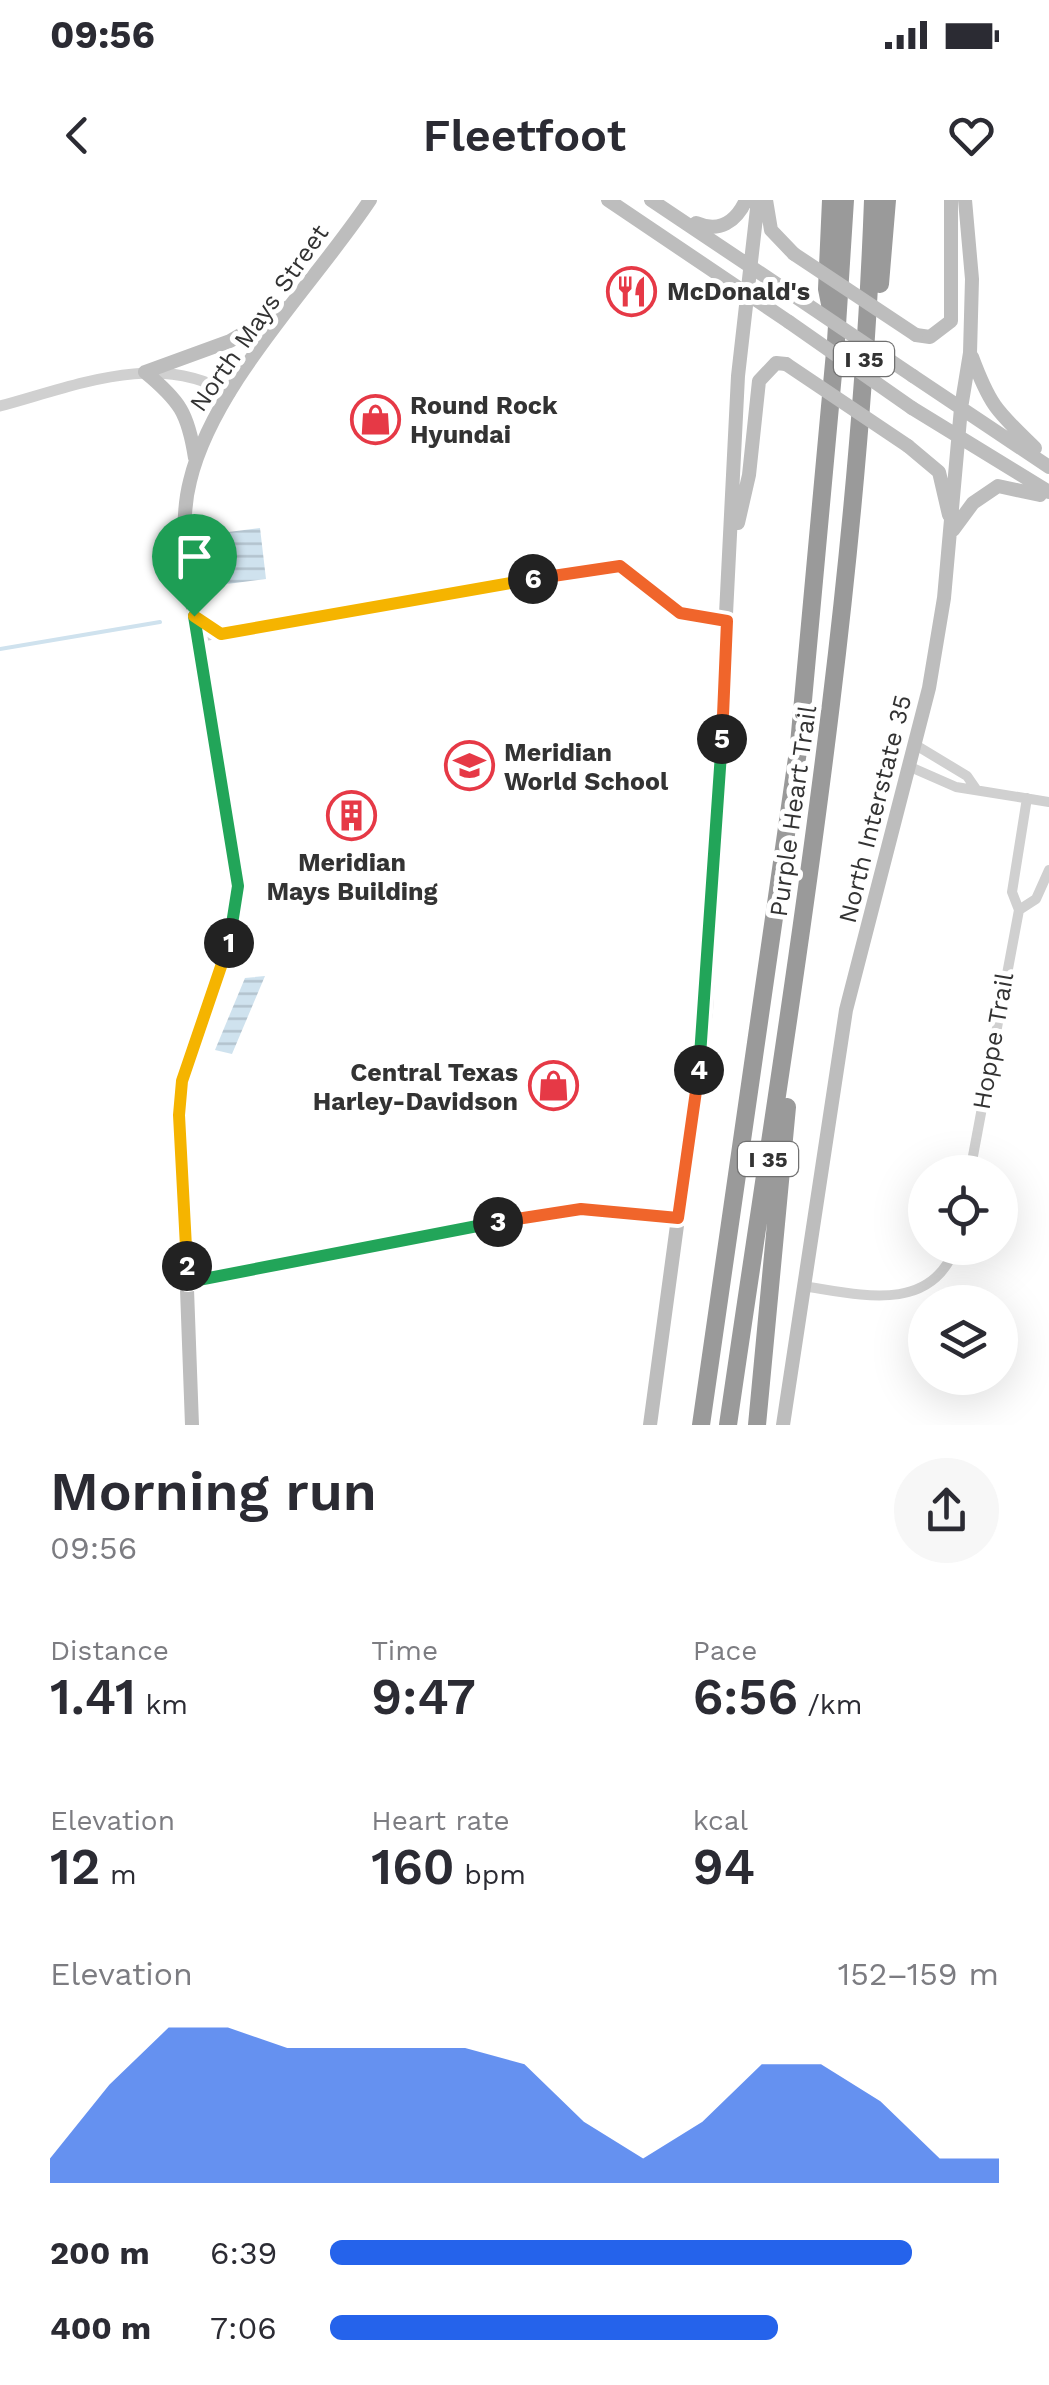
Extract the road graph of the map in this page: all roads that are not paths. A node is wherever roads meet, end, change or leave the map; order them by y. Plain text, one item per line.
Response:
1 (370, 200) edge
2 (608, 200) edge
3 (653, 200) edge
4 (746, 200) edge
5 (758, 200) edge
6 (766, 200) edge
7 (831, 200) edge
8 (844, 200) edge
9 (873, 200) edge
10 (888, 200) edge
11 (951, 200) edge
12 (965, 200) edge
13 (748, 265) junction
14 (744, 292) junction
15 (293, 304) junction
16 (836, 341) junction
17 (970, 353) junction
18 (145, 372) junction
19 (230, 394) junction
20 (0, 406) edge
21 (960, 408) junction
22 (959, 441) junction
23 (196, 464) junction
24 (1049, 465) edge
25 (857, 470) junction
26 (1049, 494) edge
27 (952, 531) junction
28 (730, 562) junction
29 (194, 616) junction
30 (708, 618) junction
31 (727, 621) junction
32 (221, 634) junction
33 (196, 637) junction
34 (726, 639) junction
35 (200, 658) junction
36 (914, 744) junction
37 (908, 766) junction
38 (976, 789) junction
39 (1027, 798) junction
40 (1049, 802) edge
41 (1049, 870) edge
42 (807, 892) junction
43 (1019, 910) junction
44 (973, 1155) edge
45 (678, 1218) junction
46 (944, 1265) edge
47 (188, 1282) junction
48 (803, 1286) junction
49 (189, 1421) edge
50 (650, 1425) edge
51 (700, 1425) edge
52 (728, 1425) edge
53 (757, 1425) edge
54 (784, 1425) edge

1 - 15 main road, North Mays Street
2 - 14 main road
3 - 4 main road
3 - 13 main road
5 - 13 main road
6 - 11 main road, bridge
7 - 16 highway
8 - 16 highway, Purple Heart Trail / I 35
9 - 25 highway, Purple Heart Trail / I 35
10 - 25 highway
12 - 17 main road, North Interstate 35
13 - 14 main road
13 - 21 main road, bridge
14 - 22 main road, bridge
14 - 28 main road
15 - 18 main road
15 - 19 main road, North Mays Street
16 - 51 highway, Purple Heart Trail / I 35
17 - 21 main road, North Interstate 35
17 - 24 main road
18 - 19 street
18 - 20 street
18 - 23 main road
19 - 23 main road, North Mays Street
21 - 22 main road, North Interstate 35
21 - 24 main road
22 - 26 main road
22 - 27 main road, North Interstate 35
23 - 29 main road, North Mays Street
25 - 42 highway, Purple Heart Trail / I 35
26 - 27 main road
27 - 28 main road, bridge
27 - 36 main road, North Interstate 35
28 - 31 main road
29 - 32 street
29 - 33 main road, North Mays Street
30 - 31 street
30 - 32 street
30 - 34 street
31 - 34 main road
32 - 33 street
32 - 35 street
33 - 35 main road, North Mays Street
34 - 45 main road
35 - 47 main road, North Mays Street
36 - 37 main road, North Interstate 35
36 - 38 street
37 - 38 street
37 - 48 main road, North Interstate 35
38 - 39 street
39 - 40 street
39 - 43 street, Hoppe Trail
41 - 43 street, Hoppe Trail
42 - 52 highway, Purple Heart Trail / I 35
42 - 53 highway
43 - 44 street, Hoppe Trail
45 - 47 street
45 - 50 main road
46 - 48 street
47 - 49 main road, North Mays Street
48 - 54 main road, North Interstate 35

